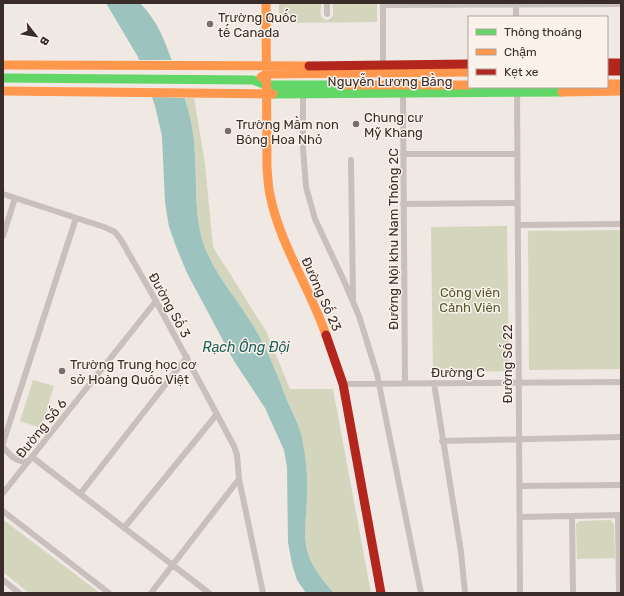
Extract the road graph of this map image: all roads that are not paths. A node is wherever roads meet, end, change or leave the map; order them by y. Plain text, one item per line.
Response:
1 (266, 3) edge
2 (327, 3) edge
3 (383, 4) edge
4 (416, 4) edge
5 (466, 4) edge
6 (516, 4) edge
7 (621, 4) edge
8 (327, 14) dead end
9 (516, 16) edge
10 (608, 63) edge
11 (621, 63) edge
12 (468, 64) edge
13 (3, 65) edge
14 (383, 69) junction
15 (267, 70) junction
16 (621, 70) edge
17 (608, 71) edge
18 (468, 72) edge
19 (3, 78) edge
20 (253, 80) junction
21 (608, 84) edge
22 (621, 84) edge
23 (468, 85) edge
24 (266, 90) junction
25 (517, 90) edge
26 (3, 91) edge
27 (621, 91) edge
28 (303, 94) junction
29 (403, 94) junction
30 (403, 154) junction
31 (517, 154) junction
32 (351, 160) dead end
33 (3, 194) edge
34 (15, 198) junction
35 (404, 204) junction
36 (517, 204) junction
37 (76, 218) junction
38 (621, 224) edge
39 (518, 225) junction
40 (3, 236) edge
41 (156, 301) junction
42 (353, 302) junction
43 (187, 357) junction
44 (621, 382) edge
45 (405, 383) junction
46 (434, 383) junction
47 (519, 383) junction
48 (343, 384) junction
49 (380, 384) junction
50 (218, 414) junction
51 (621, 437) edge
52 (519, 439) junction
53 (442, 441) junction
54 (3, 443) edge
55 (3, 447) edge
56 (30, 459) junction
57 (239, 479) junction
58 (621, 485) edge
59 (519, 486) junction
60 (3, 493) edge
61 (80, 494) junction
62 (3, 511) edge
63 (620, 515) edge
64 (572, 516) junction
65 (520, 517) junction
66 (124, 528) junction
67 (172, 565) junction
68 (3, 580) edge
69 (20, 593) edge
70 (109, 593) edge
71 (151, 593) edge
72 (208, 593) edge
73 (263, 593) edge
74 (381, 593) edge
75 (421, 593) edge
76 (465, 593) edge
77 (520, 593) edge
78 (573, 593) edge
79 (620, 593) edge

1 - 15 main road, Đường Số 23
2 - 8 street
3 - 4 street
3 - 14 street
4 - 5 street
5 - 6 street
6 - 7 street
6 - 9 street
10 - 11 main road
12 - 14 main road, Nguyễn Lương Bằng
13 - 15 main road, Nguyễn Lương Bằng
14 - 15 main road, Nguyễn Lương Bằng
14 - 18 main road, Nguyễn Lương Bằng
15 - 20 main road, Nguyễn Lương Bằng
15 - 24 main road, Đường Số 23
16 - 17 main road
19 - 20 main road, Nguyễn Lương Bằng
20 - 24 main road, Nguyễn Lương Bằng
21 - 22 main road
23 - 24 main road, Nguyễn Lương Bằng
24 - 26 main road, Nguyễn Lương Bằng
24 - 28 main road, Nguyễn Lương Bằng
24 - 48 main road, Đường Số 23
25 - 27 main road, Nguyễn Lương Bằng
25 - 29 main road, Nguyễn Lương Bằng
25 - 31 street, Đường Số 22
28 - 29 main road, Nguyễn Lương Bằng
28 - 42 street
29 - 30 street, Đường Nội khu Nam Thông 2C
30 - 31 street
30 - 35 street, Đường Nội khu Nam Thông 2C
31 - 36 street, Đường Số 22
32 - 42 street
33 - 34 street, Đường Số 3
34 - 37 street, Đường Số 3
34 - 40 street
35 - 36 street
35 - 45 street, Đường Nội khu Nam Thông 2C
36 - 39 street, Đường Số 22
37 - 41 street, Đường Số 3
37 - 54 street
38 - 39 street
39 - 47 street, Đường Số 22
41 - 43 street, Đường Số 3
41 - 56 street, Đường Số 6
42 - 49 street
43 - 50 street, Đường Số 3
43 - 61 street
44 - 47 street, Đường C
45 - 46 street, Đường C
45 - 49 street, Đường C
46 - 47 street, Đường C
46 - 53 street
47 - 52 street, Đường Số 22
48 - 49 street, Đường C
48 - 74 main road, Đường Số 23
49 - 75 street
50 - 57 street, Đường Số 3
50 - 66 street
51 - 52 street
52 - 53 street
52 - 59 street, Đường Số 22
53 - 76 street
55 - 56 street
56 - 60 street, Đường Số 6
56 - 61 street
57 - 67 street
57 - 73 street, Đường Số 3
58 - 59 street
59 - 65 street, Đường Số 22
61 - 66 street
62 - 70 street
63 - 64 street
63 - 79 street
64 - 65 street
64 - 78 street
65 - 77 street, Đường Số 22
66 - 67 street
67 - 71 street
67 - 72 street
68 - 69 street

